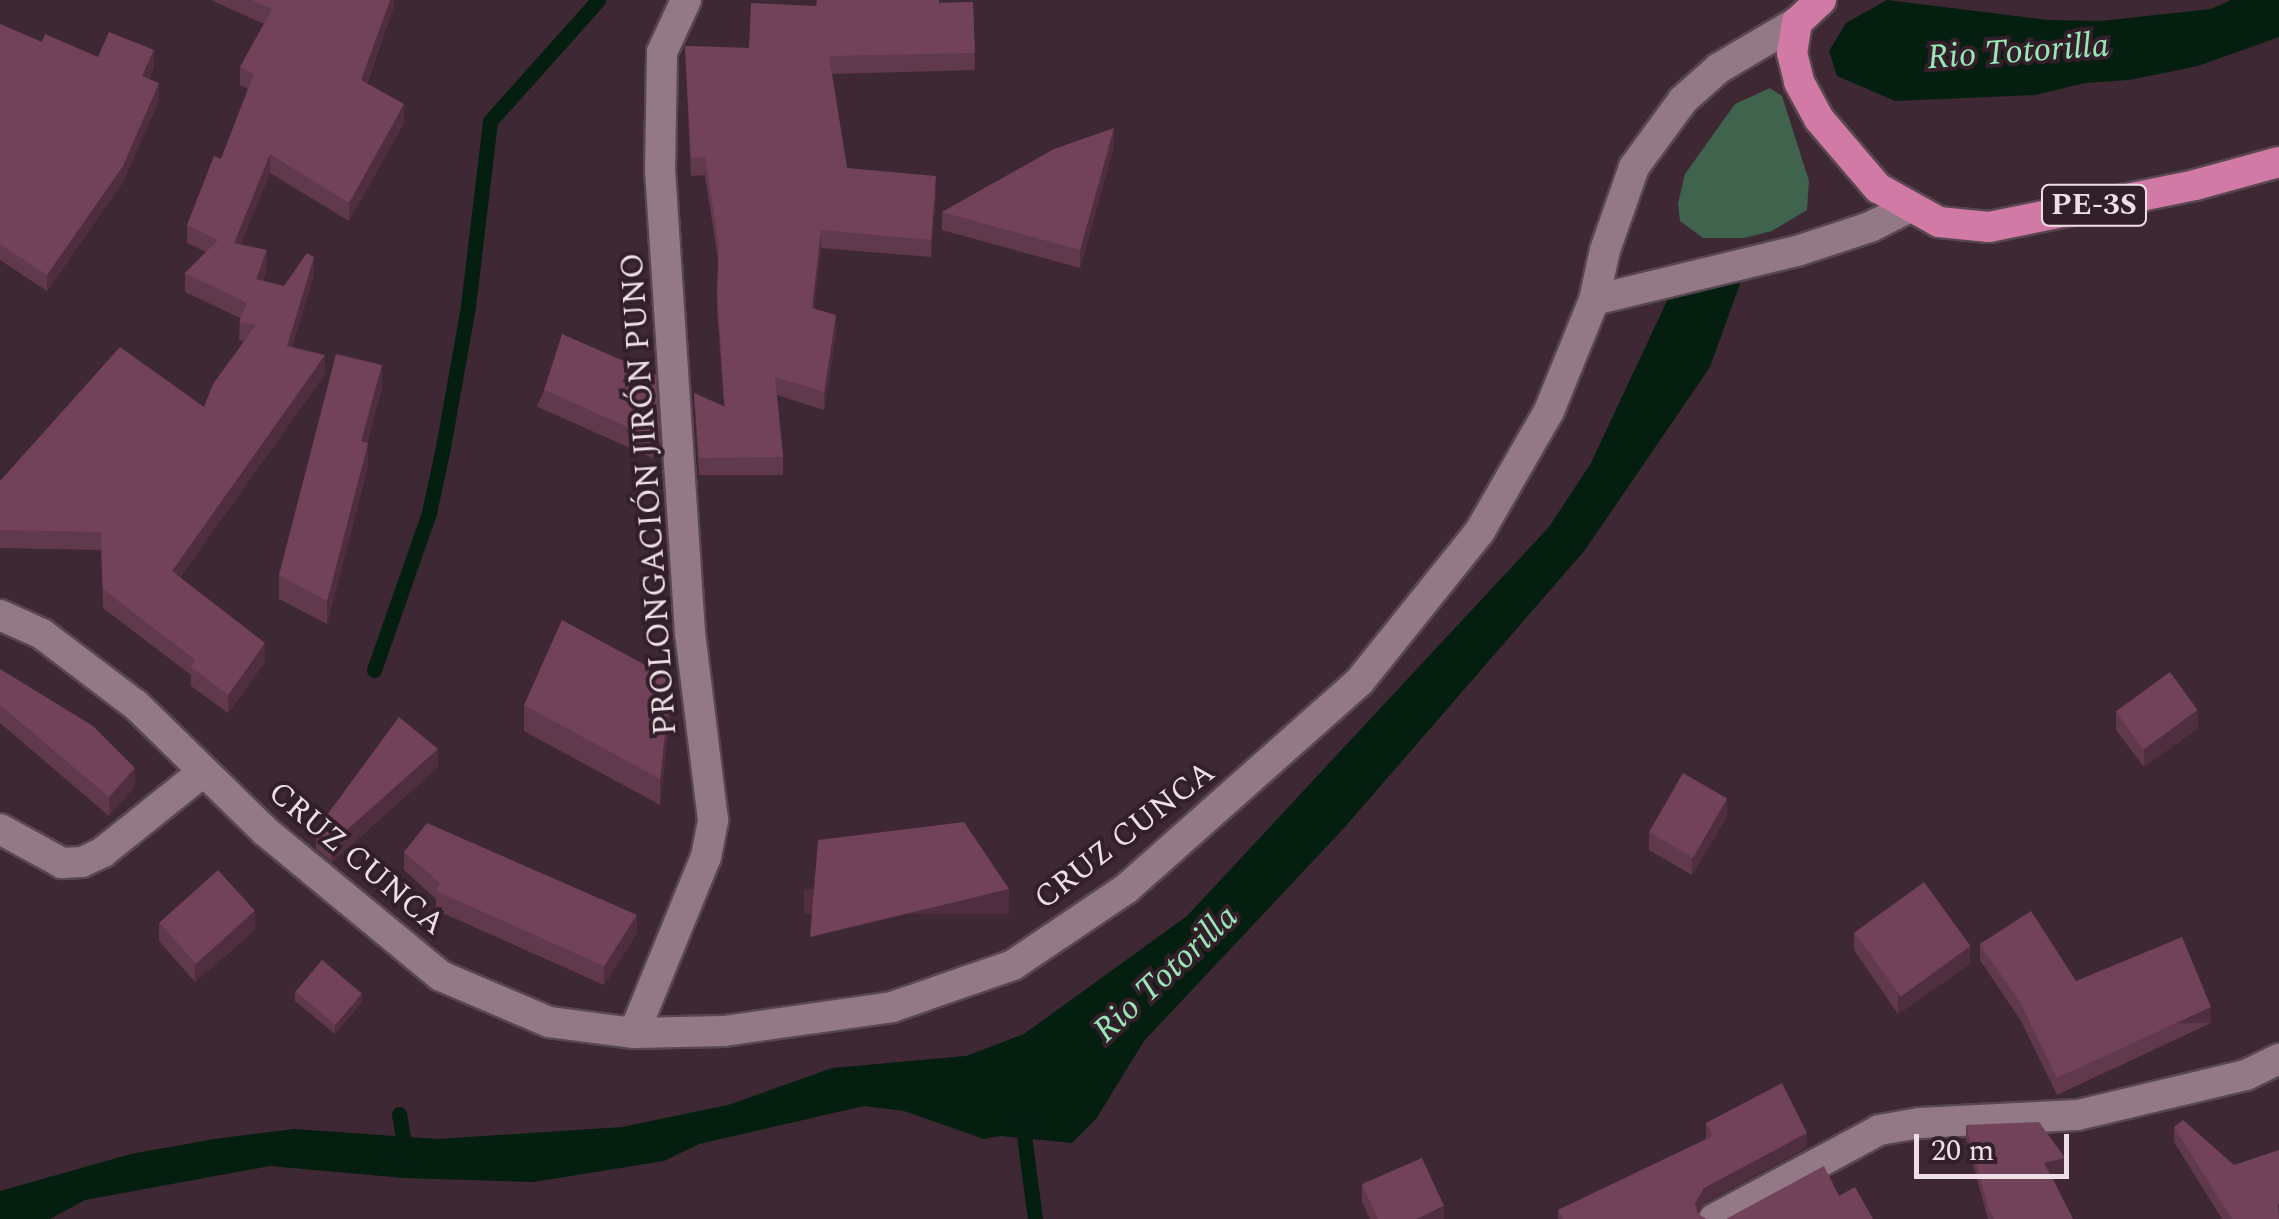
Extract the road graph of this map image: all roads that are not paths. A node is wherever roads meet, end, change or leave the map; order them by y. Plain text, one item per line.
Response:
1 (686, 0) edge
2 (1821, 0) edge
3 (1797, 22) junction
4 (2279, 162) edge
5 (1910, 208) junction
6 (1594, 300) junction
7 (0, 615) edge
8 (203, 772) junction
9 (0, 829) edge
10 (634, 1033) junction
11 (2279, 1059) edge
12 (1714, 1219) edge

1 - 10 street, PROLONGACIÓN JIRÓN PUNO
2 - 3 highway
3 - 5 highway, PE-3S
3 - 6 street, CRUZ CUNCA
4 - 5 highway, PE-3S
5 - 6 street
6 - 10 street, CRUZ CUNCA
7 - 8 street, CRUZ CUNCA
8 - 9 street
8 - 10 street, CRUZ CUNCA
11 - 12 street

